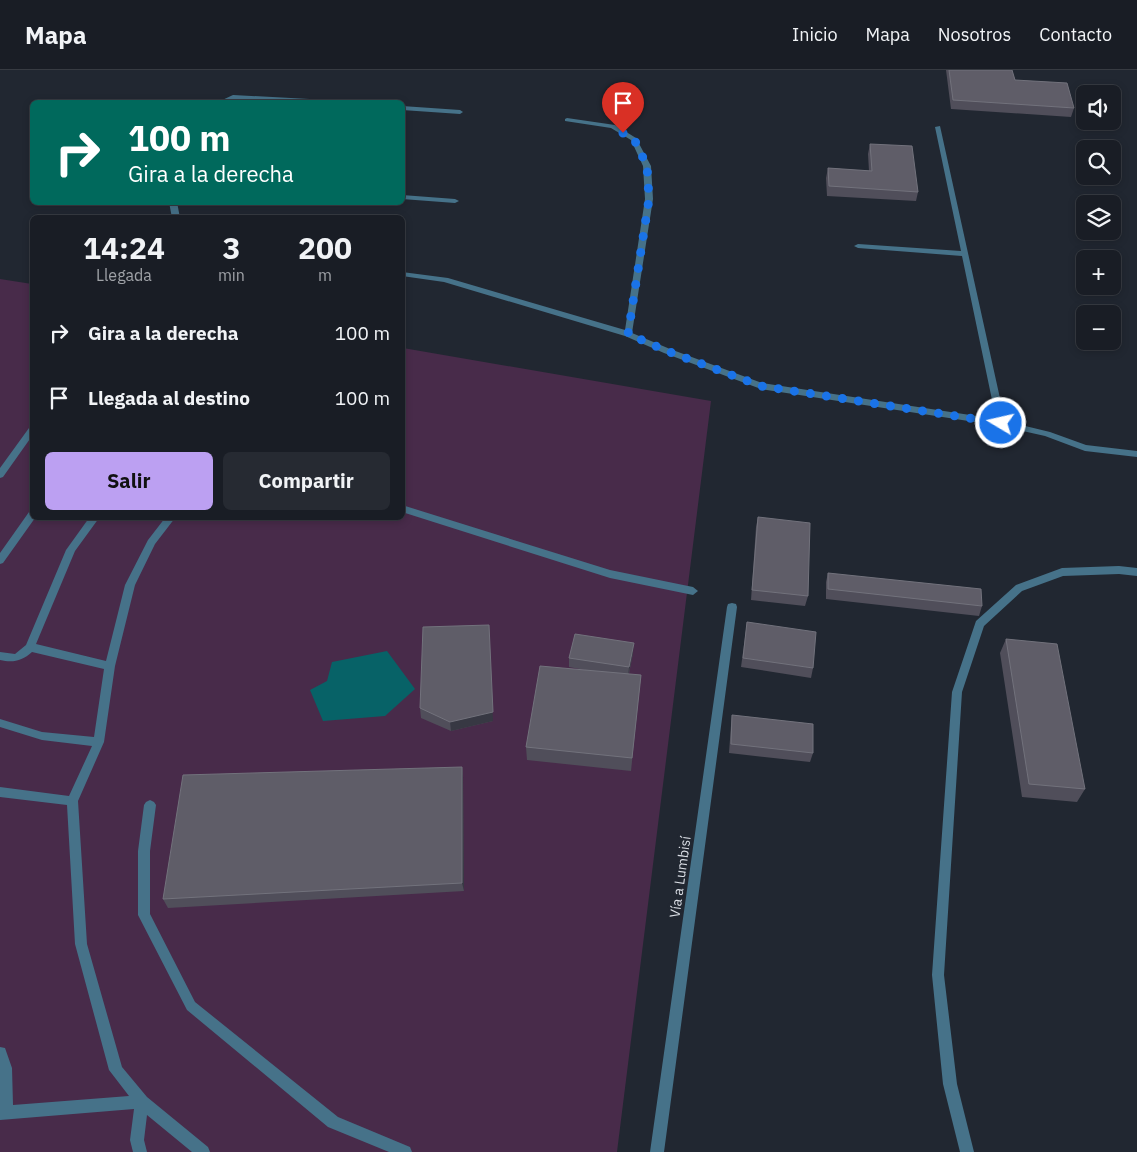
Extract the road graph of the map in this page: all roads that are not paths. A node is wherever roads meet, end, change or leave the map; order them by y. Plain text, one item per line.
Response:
1 (226, 100) edge
2 (290, 100) edge
3 (405, 108) edge
4 (460, 112) dead end
5 (568, 120) dead end
6 (938, 127) dead end
7 (405, 197) edge
8 (455, 201) dead end
9 (858, 246) dead end
10 (964, 254) junction
11 (405, 274) edge
12 (628, 334) junction
13 (1001, 423) junction
14 (30, 433) edge
15 (1137, 454) edge
16 (0, 475) edge
17 (405, 509) edge
18 (30, 517) edge
19 (93, 520) edge
20 (168, 520) edge
21 (0, 560) edge
22 (1137, 572) edge
23 (693, 592) dead end
24 (732, 607) dead end
25 (30, 647) junction
26 (0, 656) edge
27 (110, 666) junction
28 (0, 723) edge
29 (99, 742) junction
30 (0, 792) edge
31 (72, 802) junction
32 (150, 805) dead end
33 (0, 1053) edge
34 (142, 1102) junction
35 (3, 1112) edge
36 (140, 1152) edge
37 (203, 1152) edge
38 (405, 1152) edge
39 (657, 1152) edge
40 (967, 1152) edge

1 - 2 street
3 - 4 street
5 - 12 street
6 - 10 street
7 - 8 street
9 - 10 street
10 - 13 street
11 - 12 street
12 - 13 street
13 - 15 street
14 - 16 street
17 - 23 street
18 - 21 street
19 - 25 street
20 - 27 street
22 - 40 street
24 - 39 street, Vía a Lumbisí
25 - 26 street
25 - 27 street
27 - 29 street
28 - 29 street
29 - 31 street
30 - 31 street
31 - 34 street
32 - 38 street
33 - 35 street
34 - 35 street
34 - 36 street
34 - 37 street

